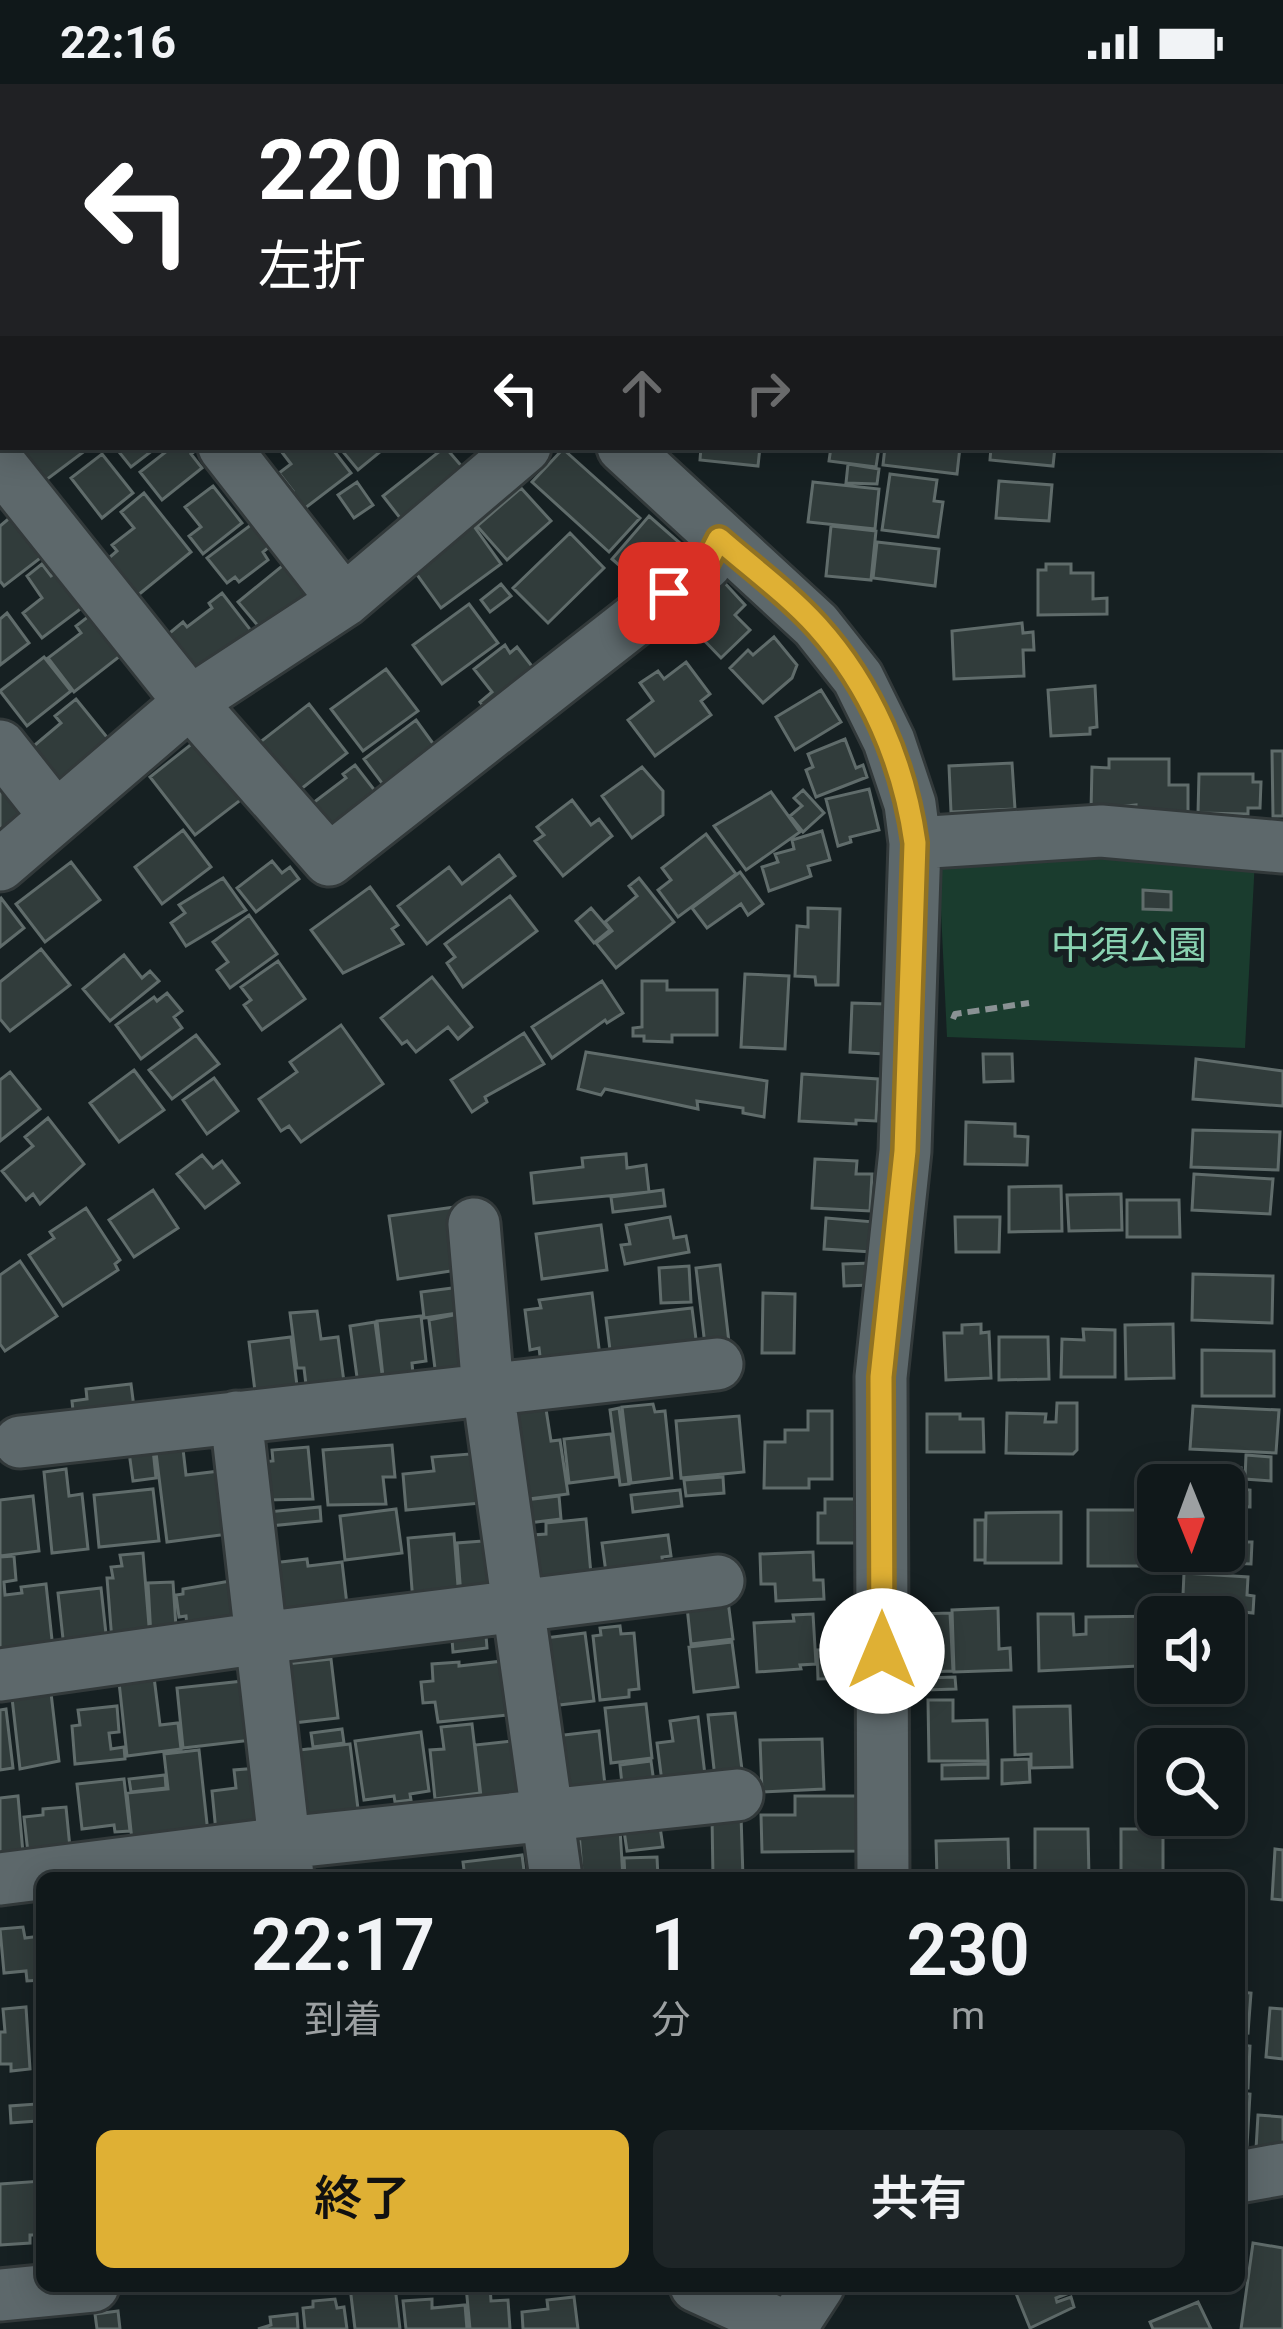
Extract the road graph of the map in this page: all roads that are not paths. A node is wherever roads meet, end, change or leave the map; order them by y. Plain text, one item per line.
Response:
1 (226, 450) edge
2 (521, 450) edge
3 (626, 450) edge
4 (0, 464) edge
5 (719, 539) junction
6 (344, 601) junction
7 (190, 702) junction
8 (0, 746) edge
9 (56, 817) junction
10 (915, 843) junction
11 (1283, 847) edge
12 (0, 865) edge
13 (474, 1224) dead end
14 (717, 1364) dead end
15 (488, 1390) junction
16 (236, 1418) junction
17 (20, 1442) dead end
18 (718, 1581) dead end
19 (518, 1604) junction
20 (261, 1638) junction
21 (0, 1675) edge
22 (737, 1795) dead end
23 (548, 1818) junction
24 (286, 1861) edge
25 (111, 1872) edge
26 (555, 1872) edge
27 (883, 1872) edge
28 (36, 1877) edge
29 (0, 1879) edge
30 (1283, 2169) edge
31 (1245, 2176) edge
32 (36, 2292) edge
33 (735, 2292) edge
34 (0, 2295) edge
35 (807, 2303) edge

1 - 6 street
2 - 6 street
3 - 5 street
4 - 7 street
5 - 7 street
5 - 10 street
6 - 7 street
7 - 9 street
8 - 9 street
9 - 12 street
10 - 11 street
10 - 27 street
13 - 15 street
14 - 15 street
15 - 16 street
15 - 19 street
16 - 17 street
16 - 20 street
18 - 19 street
19 - 20 street
19 - 23 street
20 - 21 street
20 - 24 street
22 - 23 street
23 - 24 street
23 - 26 street
24 - 25 street
28 - 29 street
30 - 31 street
32 - 34 street
33 - 35 street

